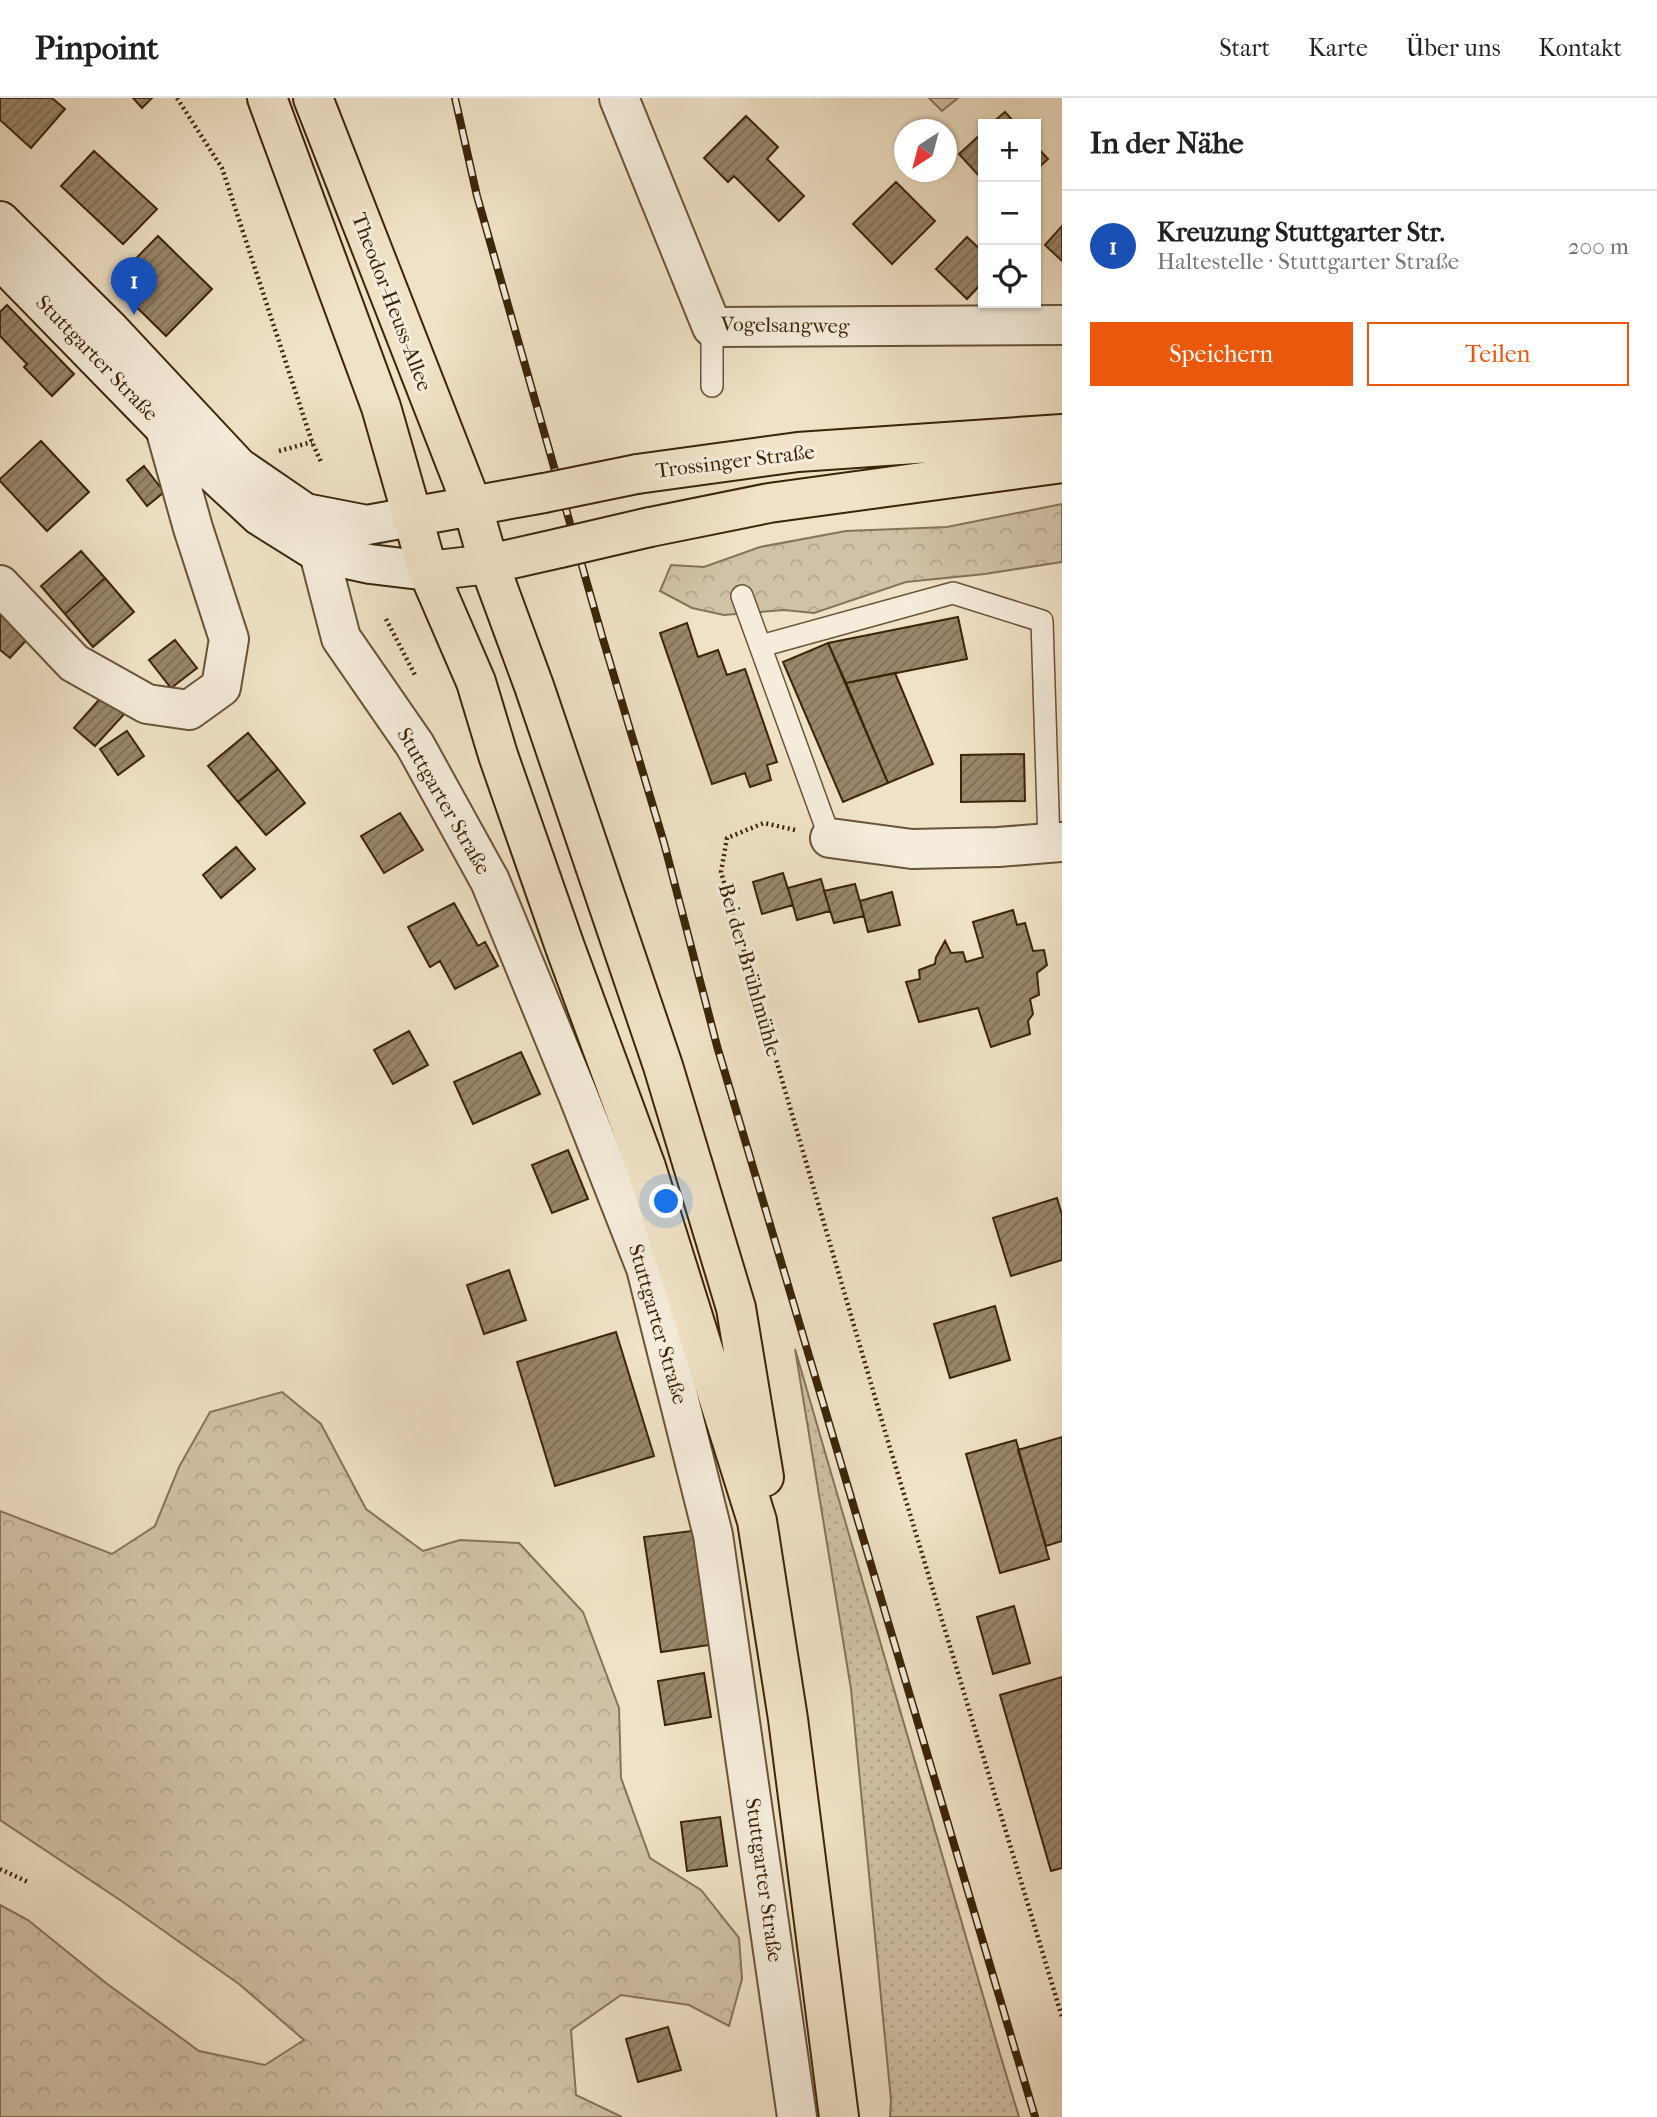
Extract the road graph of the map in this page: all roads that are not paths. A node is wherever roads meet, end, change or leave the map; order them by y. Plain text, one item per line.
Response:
1 (268, 98) edge
2 (313, 98) edge
3 (619, 98) edge
4 (0, 222) edge
5 (0, 259) edge
6 (1062, 325) edge
7 (712, 327) junction
8 (712, 386) dead end
9 (165, 428) junction
10 (1062, 434) edge
11 (1062, 463) edge
12 (472, 505) junction
13 (411, 517) junction
14 (319, 553) junction
15 (489, 564) junction
16 (428, 571) junction
17 (0, 585) edge
18 (742, 596) dead end
19 (761, 646) junction
20 (830, 838) joint
21 (1055, 842) edge
22 (757, 1521) junction
23 (797, 2117) edge
24 (839, 2117) edge

1 - 13 main road
2 - 12 main road, Theodor-Heuss-Allee
3 - 7 street, Vogelsangweg
4 - 13 street, Stuttgarter Straße
5 - 9 street, Stuttgarter Straße
6 - 7 street, Vogelsangweg
7 - 8 lane
9 - 14 street, Stuttgarter Straße
9 - 17 street, Stuttgarter Straße
10 - 12 main road, Trossinger Straße, bridge
11 - 15 main road, bridge
12 - 13 main road, Trossinger Straße
12 - 15 main road, Theodor-Heuss-Allee
13 - 16 main road
14 - 16 street, Stuttgarter Straße
14 - 23 street, Stuttgarter Straße
15 - 16 main road
15 - 22 main road, Theodor-Heuss-Allee
16 - 22 main road
18 - 19 lane
19 - 20 lane
19 - 21 lane
20 - 21 street
22 - 24 main road

